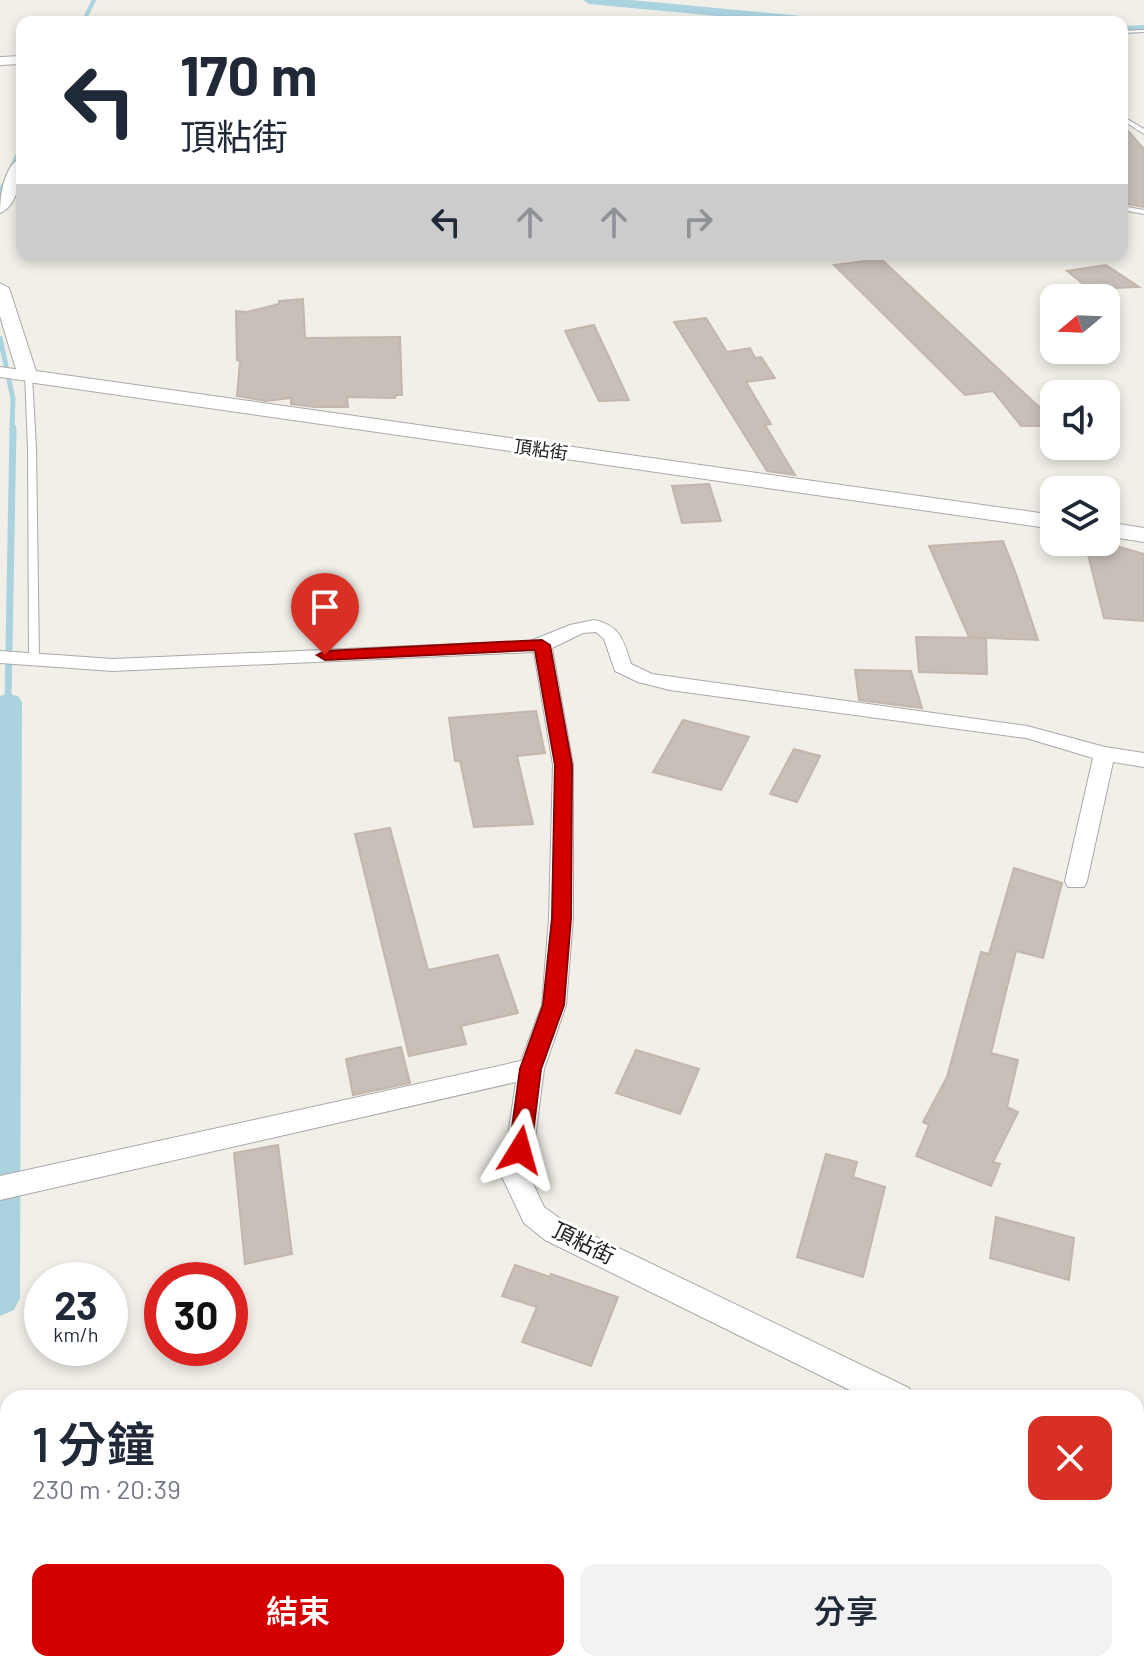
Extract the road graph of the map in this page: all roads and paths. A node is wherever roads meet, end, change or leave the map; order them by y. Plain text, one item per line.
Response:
1 (16, 175) edge
2 (0, 208) edge
3 (0, 288) edge
4 (0, 372) edge
5 (28, 376) junction
6 (1040, 520) edge
7 (1120, 531) edge
8 (1144, 535) edge
9 (542, 645) junction
10 (0, 657) edge
11 (34, 658) junction
12 (1104, 754) junction
13 (1144, 760) edge
14 (1076, 881) dead end
15 (531, 1069) junction
16 (0, 1188) edge
17 (882, 1390) edge

1 - 2 street
3 - 5 street
4 - 5 street
5 - 6 street, 頂粘街
5 - 11 lane
7 - 8 street
9 - 11 street
9 - 12 street
9 - 15 street, 頂粘街
10 - 11 street
12 - 13 street
12 - 14 street
15 - 16 street
15 - 17 street, 頂粘街

